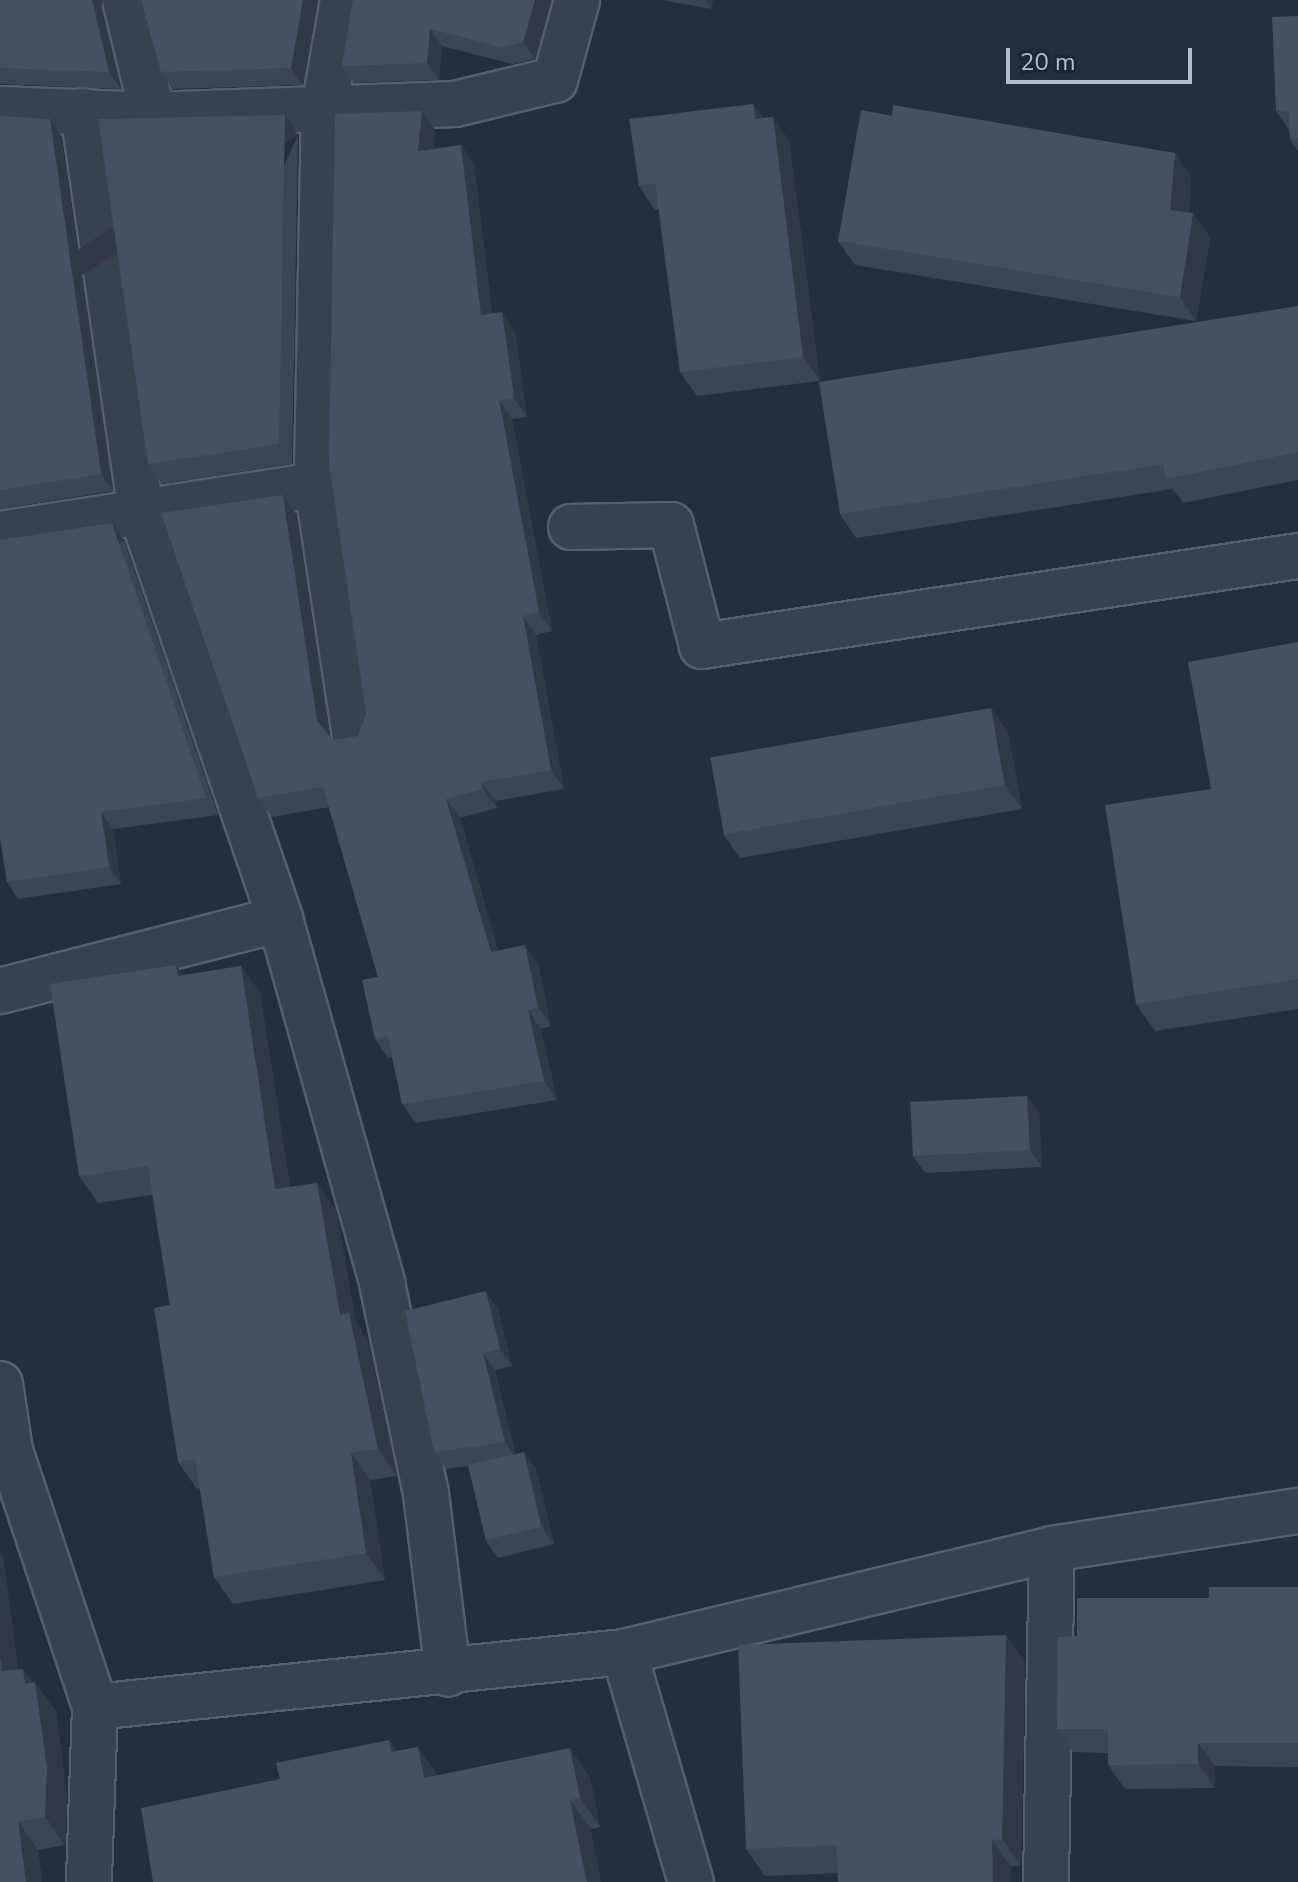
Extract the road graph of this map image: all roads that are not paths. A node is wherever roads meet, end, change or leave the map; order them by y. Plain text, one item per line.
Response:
1 (125, 0) edge
2 (343, 0) edge
3 (577, 0) edge
4 (324, 108) junction
5 (0, 109) edge
6 (83, 111) junction
7 (153, 115) junction
8 (317, 485) junction
9 (141, 512) junction
10 (571, 527) dead end
11 (0, 534) edge
12 (1298, 556) edge
13 (355, 736) edge
14 (280, 919) junction
15 (0, 991) edge
16 (0, 1384) edge
17 (5, 1452) edge
18 (1298, 1511) edge
19 (1052, 1549) junction
20 (624, 1652) junction
21 (448, 1674) junction
22 (95, 1707) junction
23 (89, 1882) edge
24 (691, 1882) edge
25 (1046, 1882) edge

1 - 7 street
2 - 4 street
3 - 4 street
4 - 7 street
4 - 8 street
5 - 6 street
6 - 7 street
6 - 9 street
8 - 9 street
8 - 13 street
9 - 11 street
9 - 14 street
10 - 12 street
14 - 15 street
14 - 21 street
16 - 17 street
17 - 22 street
18 - 19 street
19 - 20 street
19 - 25 street
20 - 21 street
20 - 24 street
21 - 22 street
22 - 23 street

